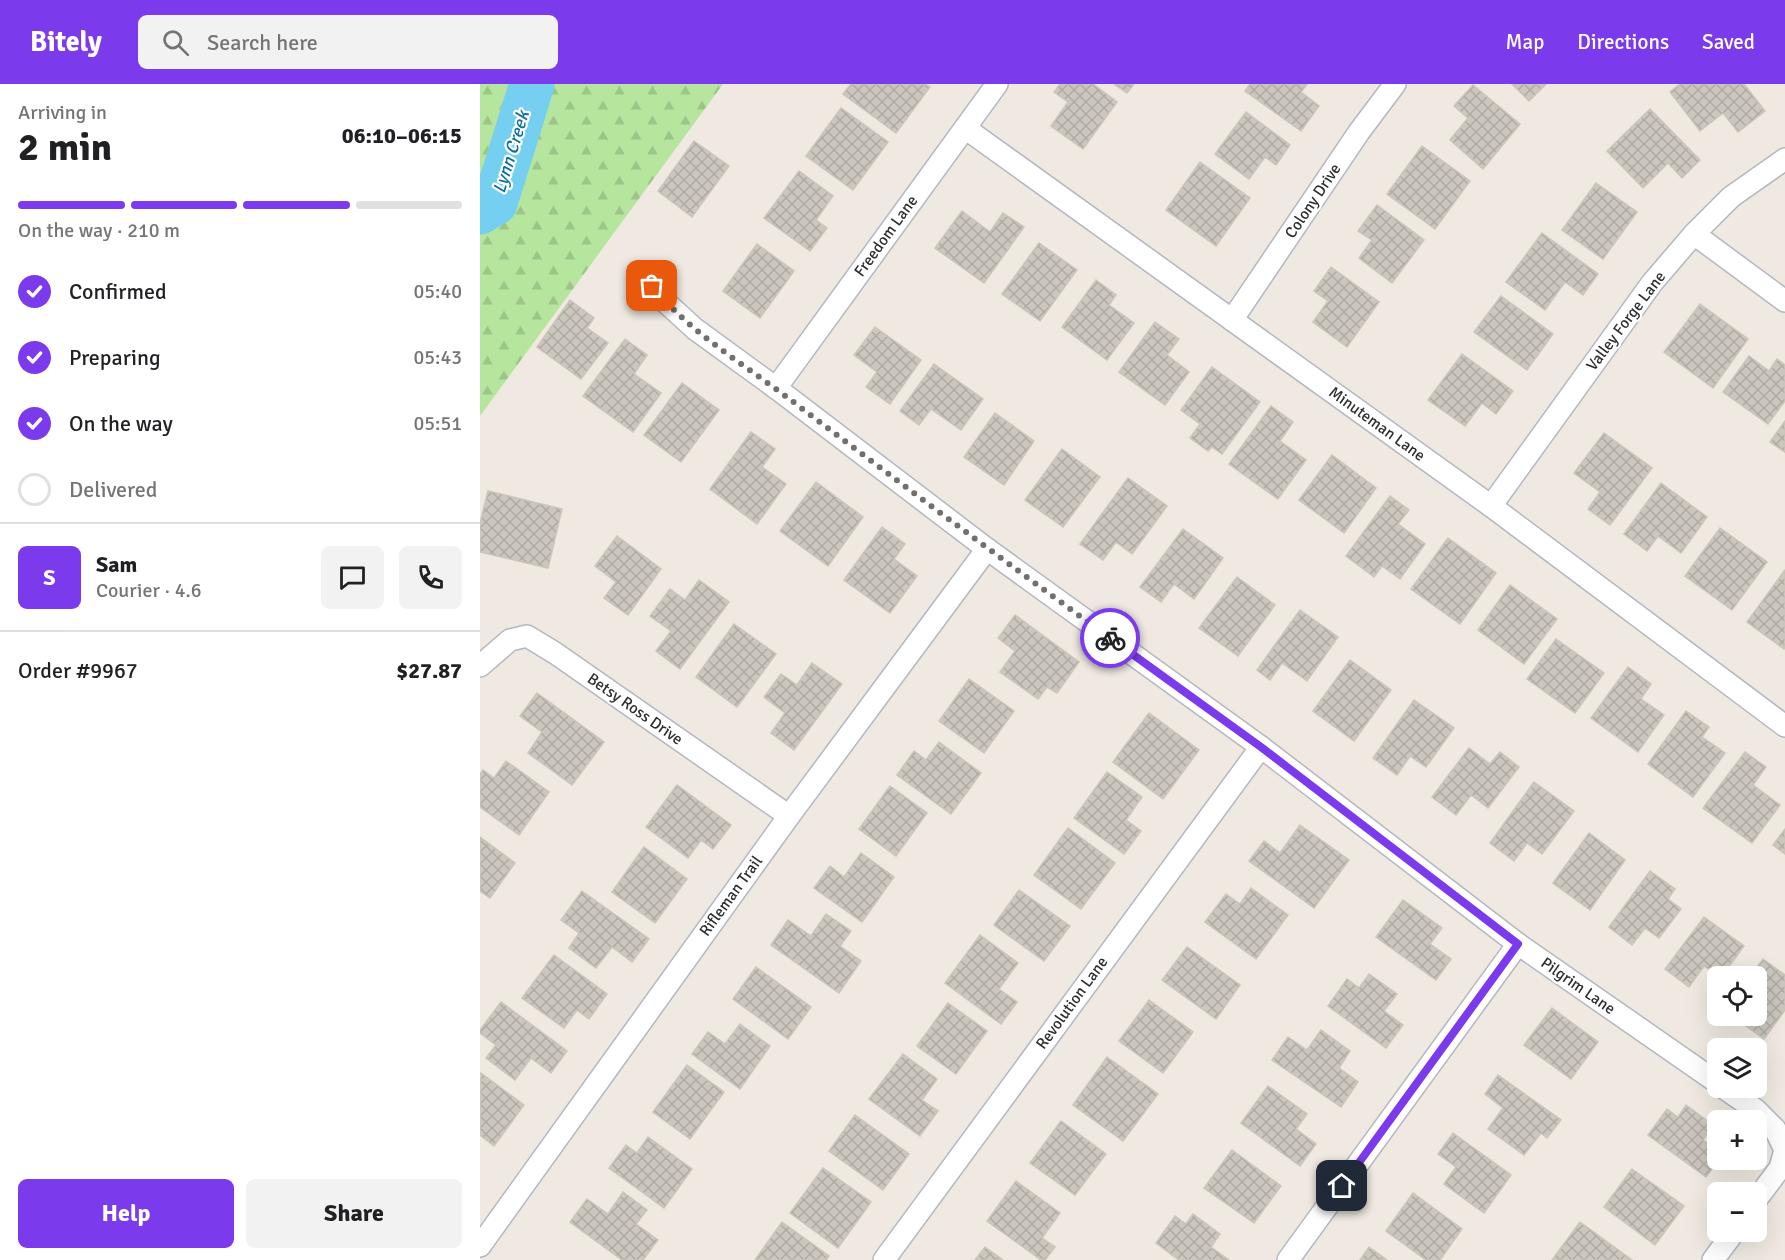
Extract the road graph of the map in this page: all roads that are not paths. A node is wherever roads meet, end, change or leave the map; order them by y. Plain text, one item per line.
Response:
1 (997, 84) edge
2 (1395, 84) edge
3 (965, 128) junction
4 (1785, 159) edge
5 (1694, 234) junction
6 (643, 274) dead end
7 (1785, 301) edge
8 (1232, 320) junction
9 (776, 388) junction
10 (1491, 506) junction
11 (987, 549) junction
12 (480, 666) edge
13 (1785, 726) edge
14 (1261, 747) junction
15 (789, 816) junction
16 (1518, 944) junction
17 (1707, 1075) edge
18 (1739, 1098) edge
19 (1785, 1150) edge
20 (1767, 1185) edge
21 (1726, 1242) edge
22 (480, 1246) edge
23 (884, 1260) edge
24 (1288, 1260) edge
25 (1713, 1260) edge

1 - 3 street, Freedom Lane
2 - 8 street, Colony Drive
3 - 8 street, Minuteman Lane
3 - 9 street, Freedom Lane
4 - 5 street, Valley Forge Lane
5 - 7 street
5 - 10 street, Valley Forge Lane
6 - 9 street, Pilgrim Lane
8 - 10 street, Minuteman Lane
9 - 11 street, Pilgrim Lane
10 - 13 street, Minuteman Lane
11 - 14 street, Pilgrim Lane
11 - 15 street, Rifleman Trail
12 - 15 street, Betsy Ross Drive
14 - 16 street, Pilgrim Lane
14 - 23 street, Revolution Lane
15 - 22 street, Rifleman Trail
16 - 17 street, Pilgrim Lane
16 - 24 street
18 - 19 street
19 - 20 street
21 - 25 street

